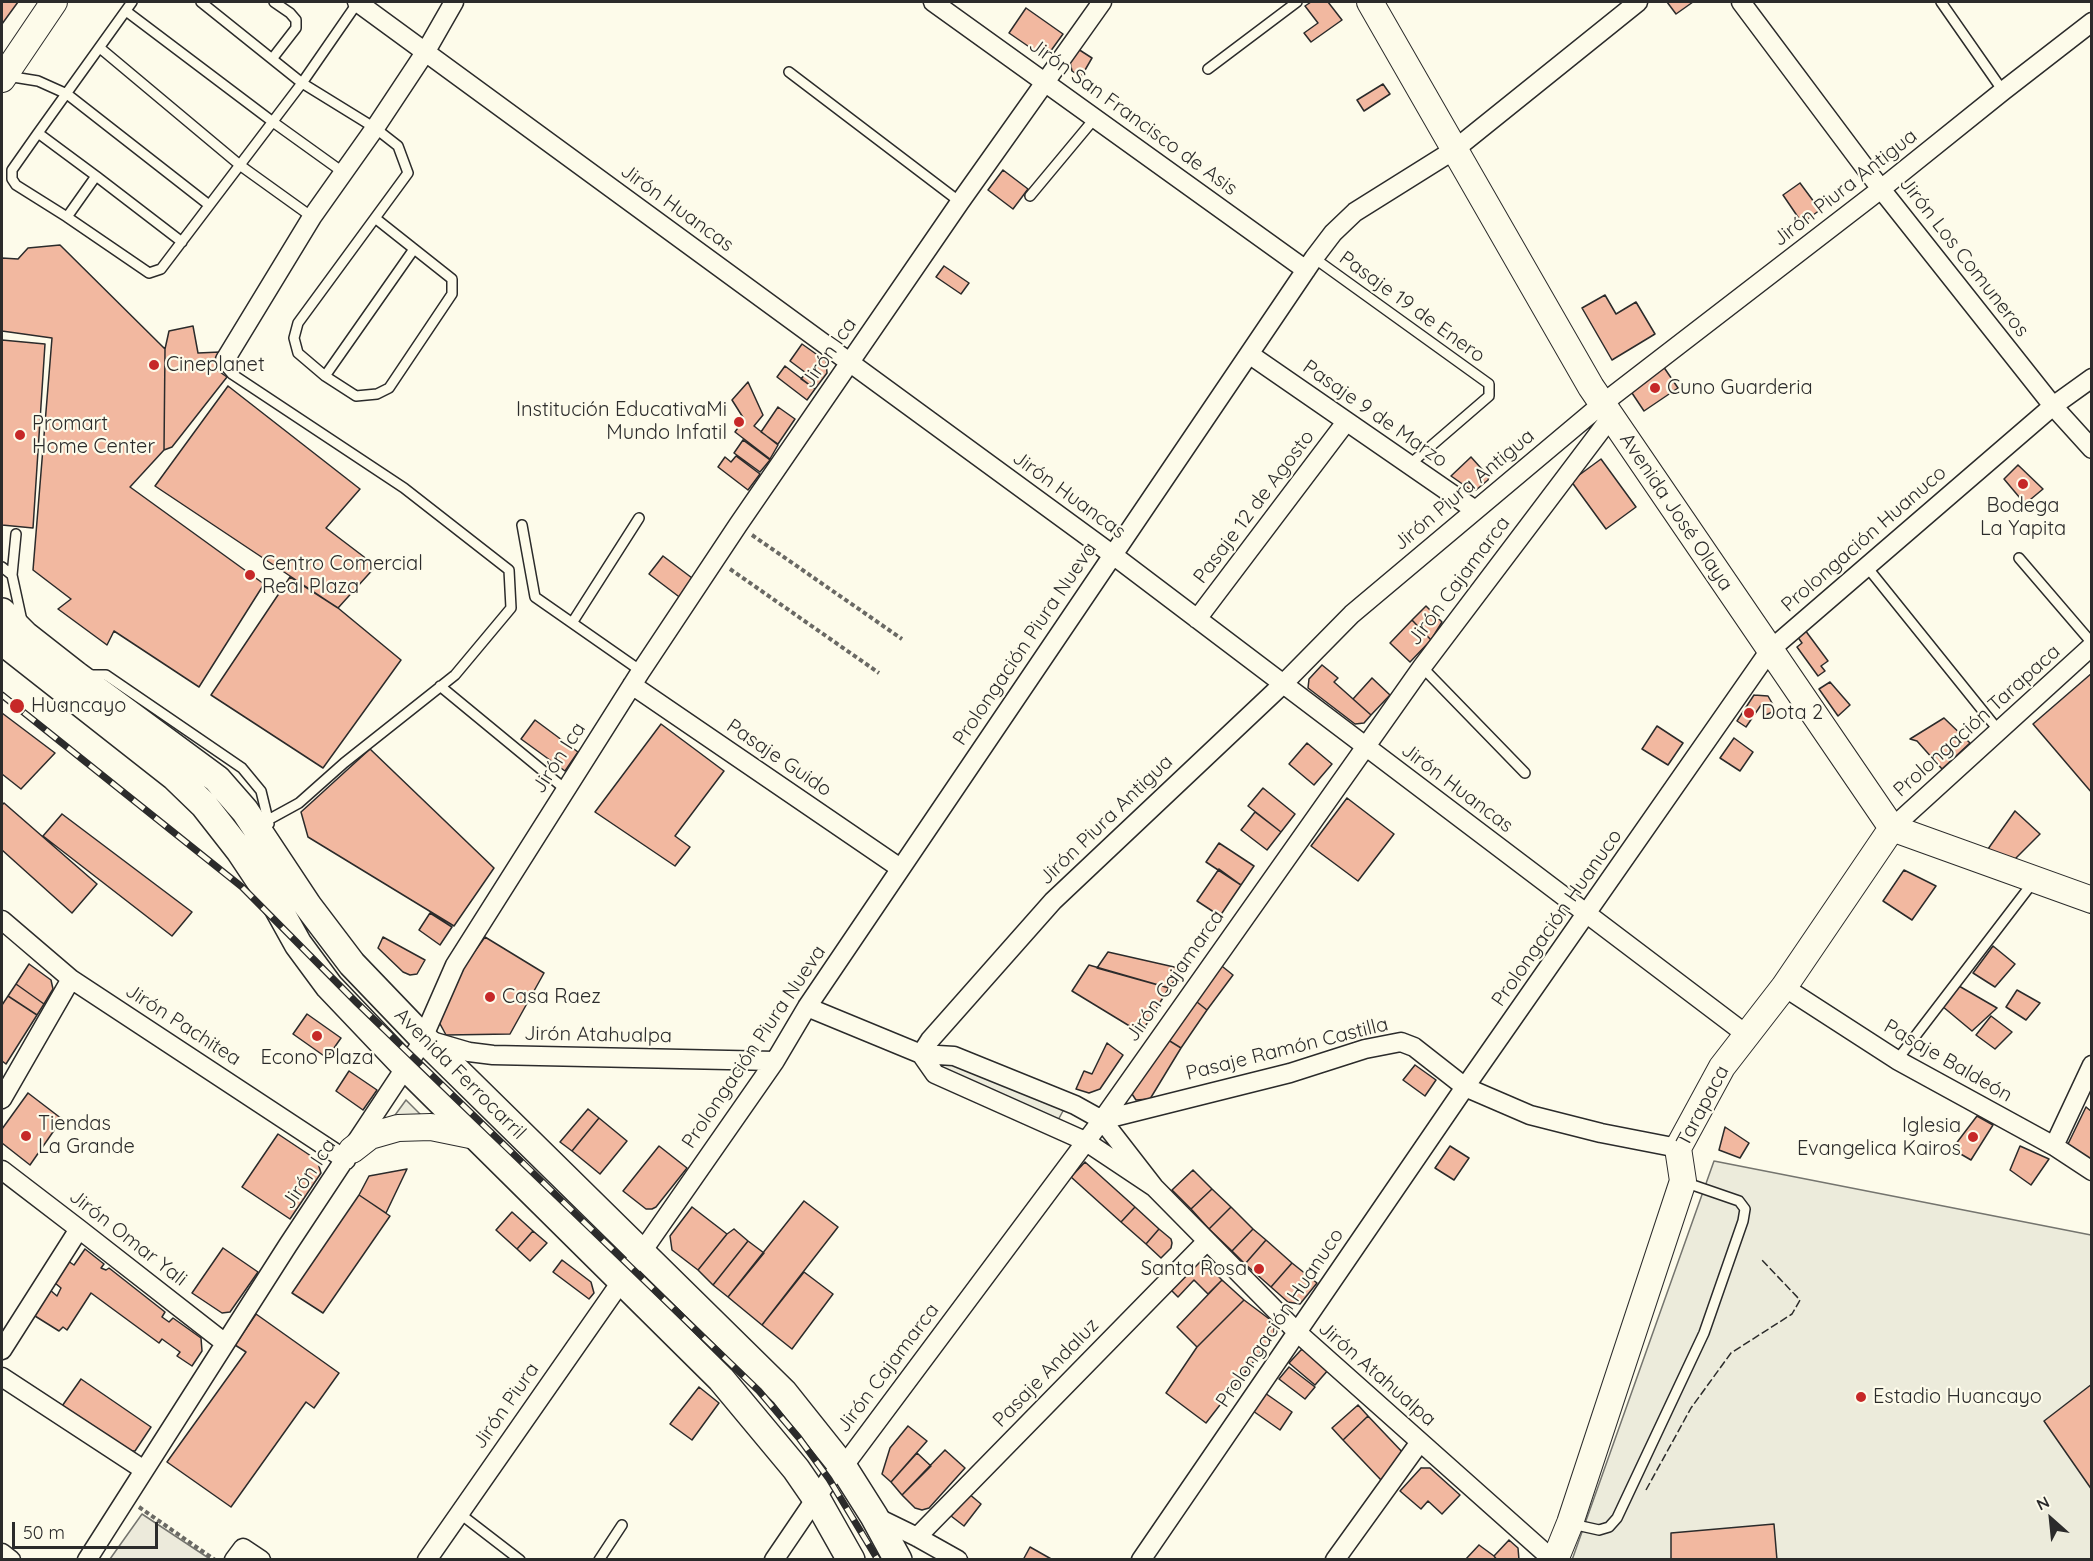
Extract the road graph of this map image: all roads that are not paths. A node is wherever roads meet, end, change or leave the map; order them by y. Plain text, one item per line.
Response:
1 (54, 2) edge
2 (132, 2) edge
3 (201, 2) edge
4 (274, 2) edge
5 (357, 2) edge
6 (454, 2) edge
7 (933, 2) edge
8 (1102, 2) edge
9 (1297, 2) edge
10 (1370, 2) edge
11 (1638, 2) edge
12 (1741, 2) edge
13 (1941, 2) edge
14 (126, 10) junction
15 (2091, 22) edge
16 (100, 48) junction
17 (426, 51) junction
18 (272, 59) junction
19 (1208, 69) dead end
20 (789, 72) dead end
21 (3, 77) edge
22 (1045, 82) junction
23 (302, 83) junction
24 (2003, 91) junction
25 (67, 94) junction
26 (1095, 118) junction
27 (273, 122) junction
28 (375, 128) junction
29 (38, 133) junction
30 (1454, 150) junction
31 (241, 166) junction
32 (344, 172) junction
33 (96, 176) junction
34 (1881, 189) junction
35 (1030, 196) dead end
36 (960, 202) junction
37 (209, 205) junction
38 (67, 217) junction
39 (312, 218) junction
40 (375, 218) junction
41 (182, 242) junction
42 (414, 249) junction
43 (1310, 264) junction
44 (1249, 354) junction
45 (225, 360) joint
46 (849, 363) junction
47 (325, 376) junction
48 (2091, 378) edge
49 (2053, 406) junction
50 (1607, 410) junction
51 (1346, 422) junction
52 (2091, 449) edge
53 (1409, 465) junction
54 (1475, 510) junction
55 (639, 518) dead end
56 (522, 525) dead end
57 (16, 534) dead end
58 (1113, 555) junction
59 (2019, 558) dead end
60 (2, 567) edge
61 (1867, 567) junction
62 (12, 575) junction
63 (2, 612) edge
64 (1197, 619) junction
65 (572, 623) junction
66 (13, 638) edge
67 (2091, 644) edge
68 (1770, 650) junction
69 (1422, 667) junction
70 (76, 675) junction
71 (637, 678) junction
72 (1283, 684) junction
73 (440, 686) junction
74 (1998, 731) junction
75 (1365, 746) junction
76 (1525, 773) dead end
77 (565, 789) junction
78 (268, 820) junction
79 (1892, 828) junction
80 (277, 858) junction
81 (900, 868) junction
82 (2035, 880) junction
83 (2091, 900) edge
84 (1588, 914) junction
85 (2, 920) edge
86 (71, 979) junction
87 (1784, 987) junction
88 (807, 1007) junction
89 (1747, 1035) junction
90 (423, 1038) junction
91 (921, 1054) junction
92 (1897, 1060) junction
93 (775, 1061) junction
94 (2091, 1065) edge
95 (406, 1067) junction
96 (1465, 1087) junction
97 (2, 1099) edge
98 (1102, 1119) junction
99 (475, 1136) junction
100 (1085, 1141) junction
101 (2054, 1146) junction
102 (1678, 1148) junction
103 (349, 1155) junction
104 (2, 1170) edge
105 (2091, 1171) edge
106 (1683, 1181) junction
107 (1154, 1187) junction
108 (79, 1228) junction
109 (1207, 1241) junction
110 (641, 1252) junction
111 (622, 1279) junction
112 (1298, 1333) junction
113 (225, 1343) junction
114 (2, 1350) edge
115 (2, 1377) edge
116 (1420, 1442) junction
117 (843, 1467) junction
118 (144, 1470) junction
119 (816, 1498) junction
120 (459, 1513) junction
121 (874, 1516) junction
122 (1570, 1523) junction
123 (622, 1525) dead end
124 (917, 1537) junction
125 (2, 1553) edge
126 (238, 1554) edge
127 (12, 1560) edge
128 (87, 1560) edge
129 (261, 1560) edge
130 (427, 1560) edge
131 (520, 1560) edge
132 (599, 1560) edge
133 (774, 1560) edge
134 (852, 1560) edge
135 (897, 1560) edge
136 (958, 1560) edge
137 (1141, 1560) edge
138 (1335, 1560) edge
139 (1554, 1560) edge

1 - 21 street
2 - 14 lane
3 - 18 lane
4 - 18 lane
5 - 17 street, Jirón Huancas
5 - 23 lane
6 - 17 street
7 - 22 street, Jirón San Francisco de Asis
8 - 22 street, Jirón Ica
9 - 19 lane
10 - 30 street, Avenida José Olaya
11 - 30 street, Prolongación Piura Nueva
12 - 34 street, Jirón Los Comuneros
13 - 24 lane
14 - 16 lane
14 - 27 lane
15 - 24 street, Jirón Piura Antigua
16 - 25 lane
16 - 31 lane
17 - 28 street
17 - 46 street, Jirón Huancas
18 - 23 lane
20 - 36 lane
21 - 25 lane
22 - 26 street, Jirón San Francisco de Asis
22 - 36 street, Jirón Ica
23 - 27 lane
23 - 28 lane
24 - 34 street, Jirón Piura Antigua
25 - 29 lane
25 - 37 lane
26 - 35 lane
26 - 43 street, Jirón San Francisco de Asis
27 - 31 lane
27 - 32 lane
28 - 32 street
28 - 40 lane
29 - 33 lane
29 - 38 lane
30 - 43 street, Prolongación Piura Nueva
30 - 50 street, Avenida José Olaya
31 - 37 lane
31 - 39 lane
32 - 39 street
33 - 38 lane
33 - 41 lane
34 - 49 street, Jirón Los Comuneros
34 - 50 street, Jirón Piura Antigua
36 - 46 street, Jirón Ica
37 - 41 lane
38 - 41 lane
39 - 45 street
40 - 42 lane
40 - 47 lane
42 - 47 lane
42 - 47 lane
43 - 44 street, Prolongación Piura Nueva
43 - 53 lane, Pasaje 19 de Enero
44 - 51 street, Pasaje 9 de Marzo
44 - 58 street, Prolongación Piura Nueva
45 - 73 lane
46 - 58 street, Jirón Huancas
46 - 71 street, Jirón Ica
48 - 49 street, Prolongación Huanuco
49 - 52 street, Jirón Los Comuneros
49 - 61 street, Prolongación Huanuco
50 - 54 street, Jirón Piura Antigua
50 - 68 street, Avenida José Olaya
50 - 69 street, Jirón Cajamarca
51 - 53 street, Pasaje 9 de Marzo
51 - 64 street, Pasaje 12 de Agosto
53 - 54 street, Pasaje 9 de Marzo
54 - 72 street, Jirón Piura Antigua
55 - 65 lane
56 - 65 lane
57 - 62 lane
58 - 64 street, Jirón Huancas
58 - 81 street, Prolongación Piura Nueva
59 - 67 lane
60 - 62 lane
61 - 68 street, Prolongación Huanuco
61 - 74 lane
62 - 66 lane
63 - 66 main road, Avenida Ferrocarril
64 - 72 street, Jirón Huancas
65 - 71 lane
66 - 70 main road, Avenida Ferrocarril
66 - 95 main road, Avenida Ferrocarril
67 - 74 street, Prolongación Tarapaca
68 - 79 street, Avenida José Olaya
68 - 84 street, Prolongación Huanuco
69 - 75 street, Jirón Cajamarca
69 - 76 lane
70 - 78 lane
70 - 80 main road, Avenida Ferrocarril
71 - 77 street, Jirón Ica
71 - 81 street, Pasaje Guido
72 - 75 street, Jirón Huancas
72 - 91 street, Jirón Piura Antigua
73 - 77 lane
73 - 78 lane
74 - 79 street, Prolongación Tarapaca
75 - 84 street, Jirón Huancas
75 - 98 street, Jirón Cajamarca
77 - 90 street, Jirón Ica
78 - 80 lane
79 - 82 street
79 - 87 street, Tarapaca
80 - 90 main road, Avenida Ferrocarril
81 - 88 street, Prolongación Piura Nueva
82 - 83 street
82 - 92 lane
84 - 89 street, Jirón Huancas
84 - 96 street, Prolongación Huanuco
85 - 86 street, Jirón Pachitea
86 - 97 street
86 - 103 street, Jirón Pachitea
87 - 89 street, Tarapaca
87 - 92 street, Pasaje Baldeón
88 - 91 street, Jirón Atahualpa
88 - 93 street, Prolongación Piura Nueva
89 - 102 street, Tarapaca
90 - 93 street, Jirón Atahualpa
90 - 95 street, Jirón Ica
90 - 110 main road, Avenida Ferrocarril
91 - 98 street, Jirón Atahualpa
91 - 100 street, Jirón Atahualpa
92 - 101 street, Pasaje Baldeón
93 - 110 street, Prolongación Piura Nueva
94 - 101 street
95 - 99 main road, Avenida Ferrocarril
95 - 103 street, Jirón Ica
96 - 98 street, Pasaje Ramón Castilla
96 - 102 street, Pasaje Ramón Castilla
96 - 112 street, Prolongación Huanuco
98 - 100 street, Jirón Cajamarca
98 - 107 street, Jirón Atahualpa
99 - 103 street
99 - 111 main road, Avenida Ferrocarril
100 - 107 street, Jirón Atahualpa
100 - 117 street, Jirón Cajamarca
101 - 105 street, Pasaje Baldeón
102 - 106 street, Tarapaca
103 - 113 street, Jirón Ica
104 - 108 street, Jirón Omar Yali
106 - 122 street, Tarapaca
106 - 122 lane
107 - 109 street, Jirón Atahualpa
108 - 113 street, Jirón Omar Yali
108 - 114 street
109 - 112 street, Jirón Atahualpa
109 - 124 street, Pasaje Andaluz
110 - 111 street, Prolongación Piura Nueva
110 - 117 main road, Avenida Ferrocarril
111 - 119 main road, Avenida Ferrocarril
111 - 120 street, Jirón Piura
112 - 116 street, Jirón Atahualpa
112 - 137 street, Prolongación Huanuco
113 - 118 street, Jirón Ica
115 - 118 street
116 - 138 street
116 - 139 street, Jirón Atahualpa
117 - 119 street, Jirón Cajamarca
117 - 121 main road, Avenida Ferrocarril
118 - 128 street, Jirón Ica
119 - 133 street, Jirón Cajamarca
119 - 134 main road, Avenida Ferrocarril
120 - 130 street, Jirón Piura
120 - 131 lane
121 - 124 street
121 - 135 main road, Avenida Ferrocarril
122 - 139 street, Tarapaca
123 - 132 lane
124 - 136 street
125 - 127 street
126 - 129 street

